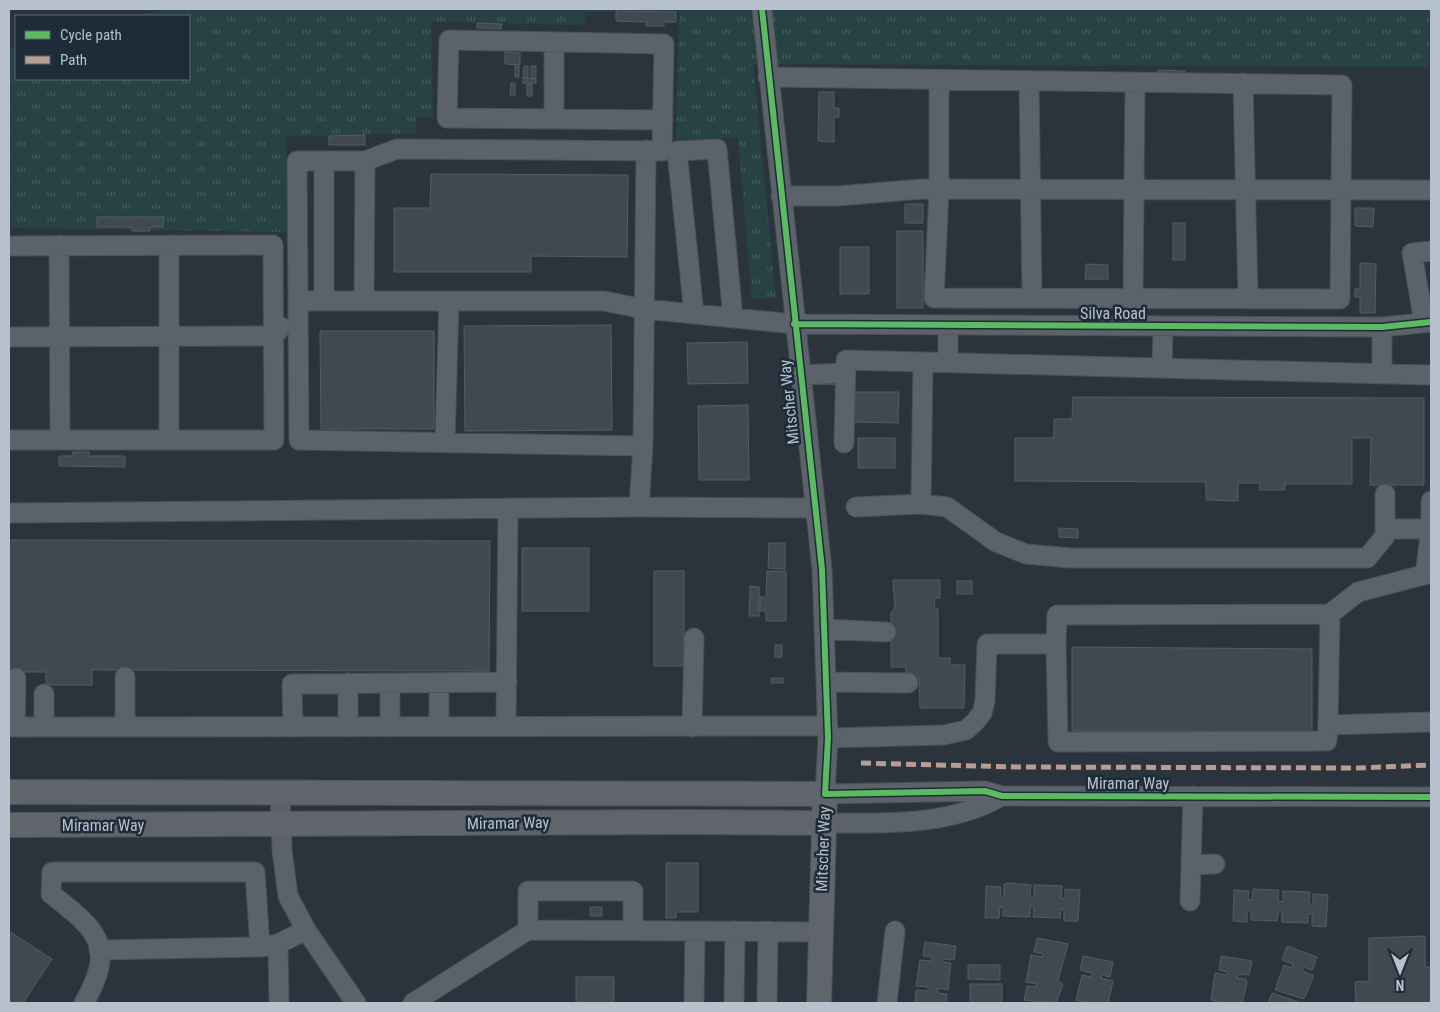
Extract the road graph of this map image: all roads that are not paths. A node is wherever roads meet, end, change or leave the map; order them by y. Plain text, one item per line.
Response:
1 (762, 9) edge
2 (554, 42) junction
3 (768, 77) junction
4 (939, 80) junction
5 (1029, 81) junction
6 (1135, 82) junction
7 (1243, 84) junction
8 (554, 119) junction
9 (663, 120) junction
10 (662, 151) junction
11 (324, 161) junction
12 (364, 161) junction
13 (939, 190) junction
14 (1031, 190) junction
15 (1244, 190) junction
16 (1340, 190) junction
17 (1431, 190) edge
18 (1135, 191) junction
19 (781, 196) junction
20 (169, 245) junction
21 (9, 246) edge
22 (59, 246) junction
23 (1431, 251) edge
24 (1032, 298) junction
25 (1134, 298) junction
26 (1248, 298) junction
27 (324, 301) junction
28 (364, 301) junction
29 (449, 301) junction
30 (298, 309) junction
31 (644, 309) junction
32 (694, 314) junction
33 (733, 318) junction
34 (1428, 322) edge
35 (794, 324) junction
36 (948, 326) junction
37 (1163, 326) junction
38 (1382, 327) junction
39 (169, 336) junction
40 (274, 336) junction
41 (9, 337) edge
42 (59, 337) junction
43 (923, 362) junction
44 (948, 362) junction
45 (1162, 368) junction
46 (846, 372) junction
47 (1382, 374) junction
48 (800, 375) junction
49 (1431, 375) edge
50 (9, 440) edge
51 (60, 440) junction
52 (169, 440) junction
53 (445, 442) junction
54 (844, 443) dead end
55 (643, 446) junction
56 (1385, 494) dead end
57 (1431, 501) edge
58 (921, 504) junction
59 (639, 507) junction
60 (856, 507) dead end
61 (508, 508) junction
62 (814, 508) junction
63 (9, 513) edge
64 (1385, 529) junction
65 (1431, 529) edge
66 (1428, 574) edge
67 (1330, 614) junction
68 (824, 629) junction
69 (886, 632) dead end
70 (694, 638) dead end
71 (1056, 644) junction
72 (125, 677) dead end
73 (16, 678) dead end
74 (506, 682) junction
75 (826, 682) junction
76 (348, 683) junction
77 (390, 683) junction
78 (439, 683) junction
79 (908, 683) dead end
80 (44, 694) dead end
81 (1431, 722) edge
82 (1328, 725) junction
83 (12, 727) edge
84 (44, 727) junction
85 (125, 727) junction
86 (293, 727) junction
87 (348, 727) junction
88 (390, 727) junction
89 (439, 727) junction
90 (506, 727) junction
91 (692, 727) junction
92 (828, 732) junction
93 (9, 792) edge
94 (280, 792) junction
95 (825, 794) junction
96 (1002, 796) junction
97 (1193, 796) junction
98 (1431, 797) edge
99 (823, 823) junction
100 (9, 825) edge
101 (280, 825) junction
102 (1216, 864) dead end
103 (1191, 865) junction
104 (1190, 901) dead end
105 (306, 930) junction
106 (528, 930) junction
107 (633, 930) junction
108 (695, 931) junction
109 (735, 931) junction
110 (896, 931) dead end
111 (768, 932) junction
112 (820, 932) junction
113 (278, 944) junction
114 (260, 947) junction
115 (100, 950) junction
116 (84, 1003) edge
117 (279, 1003) edge
118 (356, 1003) edge
119 (413, 1003) edge
120 (694, 1003) edge
121 (734, 1003) edge
122 (767, 1003) edge
123 (819, 1003) edge
124 (887, 1003) edge

1 - 3 street, Mitscher Way
2 - 8 street
2 - 8 street
2 - 9 street
3 - 4 street
3 - 19 street, Mitscher Way
4 - 5 street
4 - 13 street
5 - 6 street
5 - 14 street
6 - 7 street
6 - 18 street
7 - 15 street
7 - 16 street
8 - 9 street
9 - 10 street
10 - 12 street
10 - 31 street
10 - 32 street
10 - 33 street
11 - 12 street
11 - 27 street
11 - 30 street
12 - 28 street
13 - 14 street
13 - 19 street
13 - 24 street
14 - 18 street
14 - 24 street
15 - 16 street
15 - 18 street
15 - 26 street
16 - 17 street
16 - 26 street
18 - 25 street
19 - 35 street, Mitscher Way
20 - 22 street
20 - 39 street
20 - 40 street
21 - 22 street
22 - 42 street
23 - 34 street
24 - 25 street
25 - 26 street
27 - 28 street, Silva Road
27 - 30 street, Silva Road
28 - 29 street, Silva Road
29 - 31 street, Silva Road
29 - 53 street
30 - 40 street
30 - 53 street
31 - 32 street, Silva Road
31 - 55 street
32 - 33 street, Silva Road
33 - 35 street, Silva Road
34 - 38 street, Silva Road
35 - 36 street, Silva Road
35 - 48 street, Mitscher Way
36 - 37 street, Silva Road
36 - 44 street
37 - 38 street, Silva Road
37 - 45 street
38 - 47 street
39 - 40 street
39 - 42 street
39 - 52 street
40 - 52 street
41 - 42 street
42 - 51 street
43 - 44 street
43 - 46 street
43 - 58 street
44 - 45 street
45 - 47 street
46 - 48 street
46 - 54 street
47 - 49 street
48 - 62 street, Mitscher Way
50 - 51 street
51 - 52 street
53 - 55 street
55 - 59 street
56 - 64 street
57 - 65 street
58 - 60 street
58 - 64 street
59 - 61 street
59 - 62 street
61 - 63 street
61 - 74 street
62 - 68 street, Mitscher Way
64 - 65 street
65 - 66 street
66 - 67 street
67 - 71 street
67 - 82 street
68 - 69 street
68 - 75 street, Mitscher Way
70 - 91 street
71 - 82 street
71 - 92 street
72 - 85 street
73 - 83 street
74 - 78 street
74 - 90 street
75 - 79 street
75 - 92 street, Mitscher Way
76 - 77 street
76 - 86 street
76 - 87 street
77 - 78 street
77 - 88 street
78 - 89 street
80 - 84 street
81 - 82 street
83 - 84 street
84 - 85 street
85 - 86 street
86 - 87 street
87 - 88 street
88 - 89 street
89 - 90 street
90 - 91 street
91 - 92 street
92 - 95 street, Mitscher Way
93 - 94 main road, Miramar Way
94 - 95 main road, Miramar Way
94 - 101 street
95 - 96 street, Miramar Way
95 - 99 main road, Mitscher Way
96 - 97 street, Miramar Way
96 - 99 street, Miramar Way
97 - 98 street, Miramar Way
97 - 103 street
99 - 101 main road, Miramar Way
99 - 112 main road, Mitscher Way
100 - 101 main road, Miramar Way
101 - 105 street
102 - 103 street
103 - 104 street
105 - 113 street
105 - 118 street
106 - 107 street
106 - 107 street
106 - 119 street
107 - 108 street
108 - 109 street
108 - 120 street
109 - 111 street
109 - 121 street
110 - 124 street
111 - 112 street
111 - 122 street
112 - 123 main road, Mitscher Way
113 - 114 street
113 - 117 street
114 - 115 street
114 - 115 street
115 - 116 street

